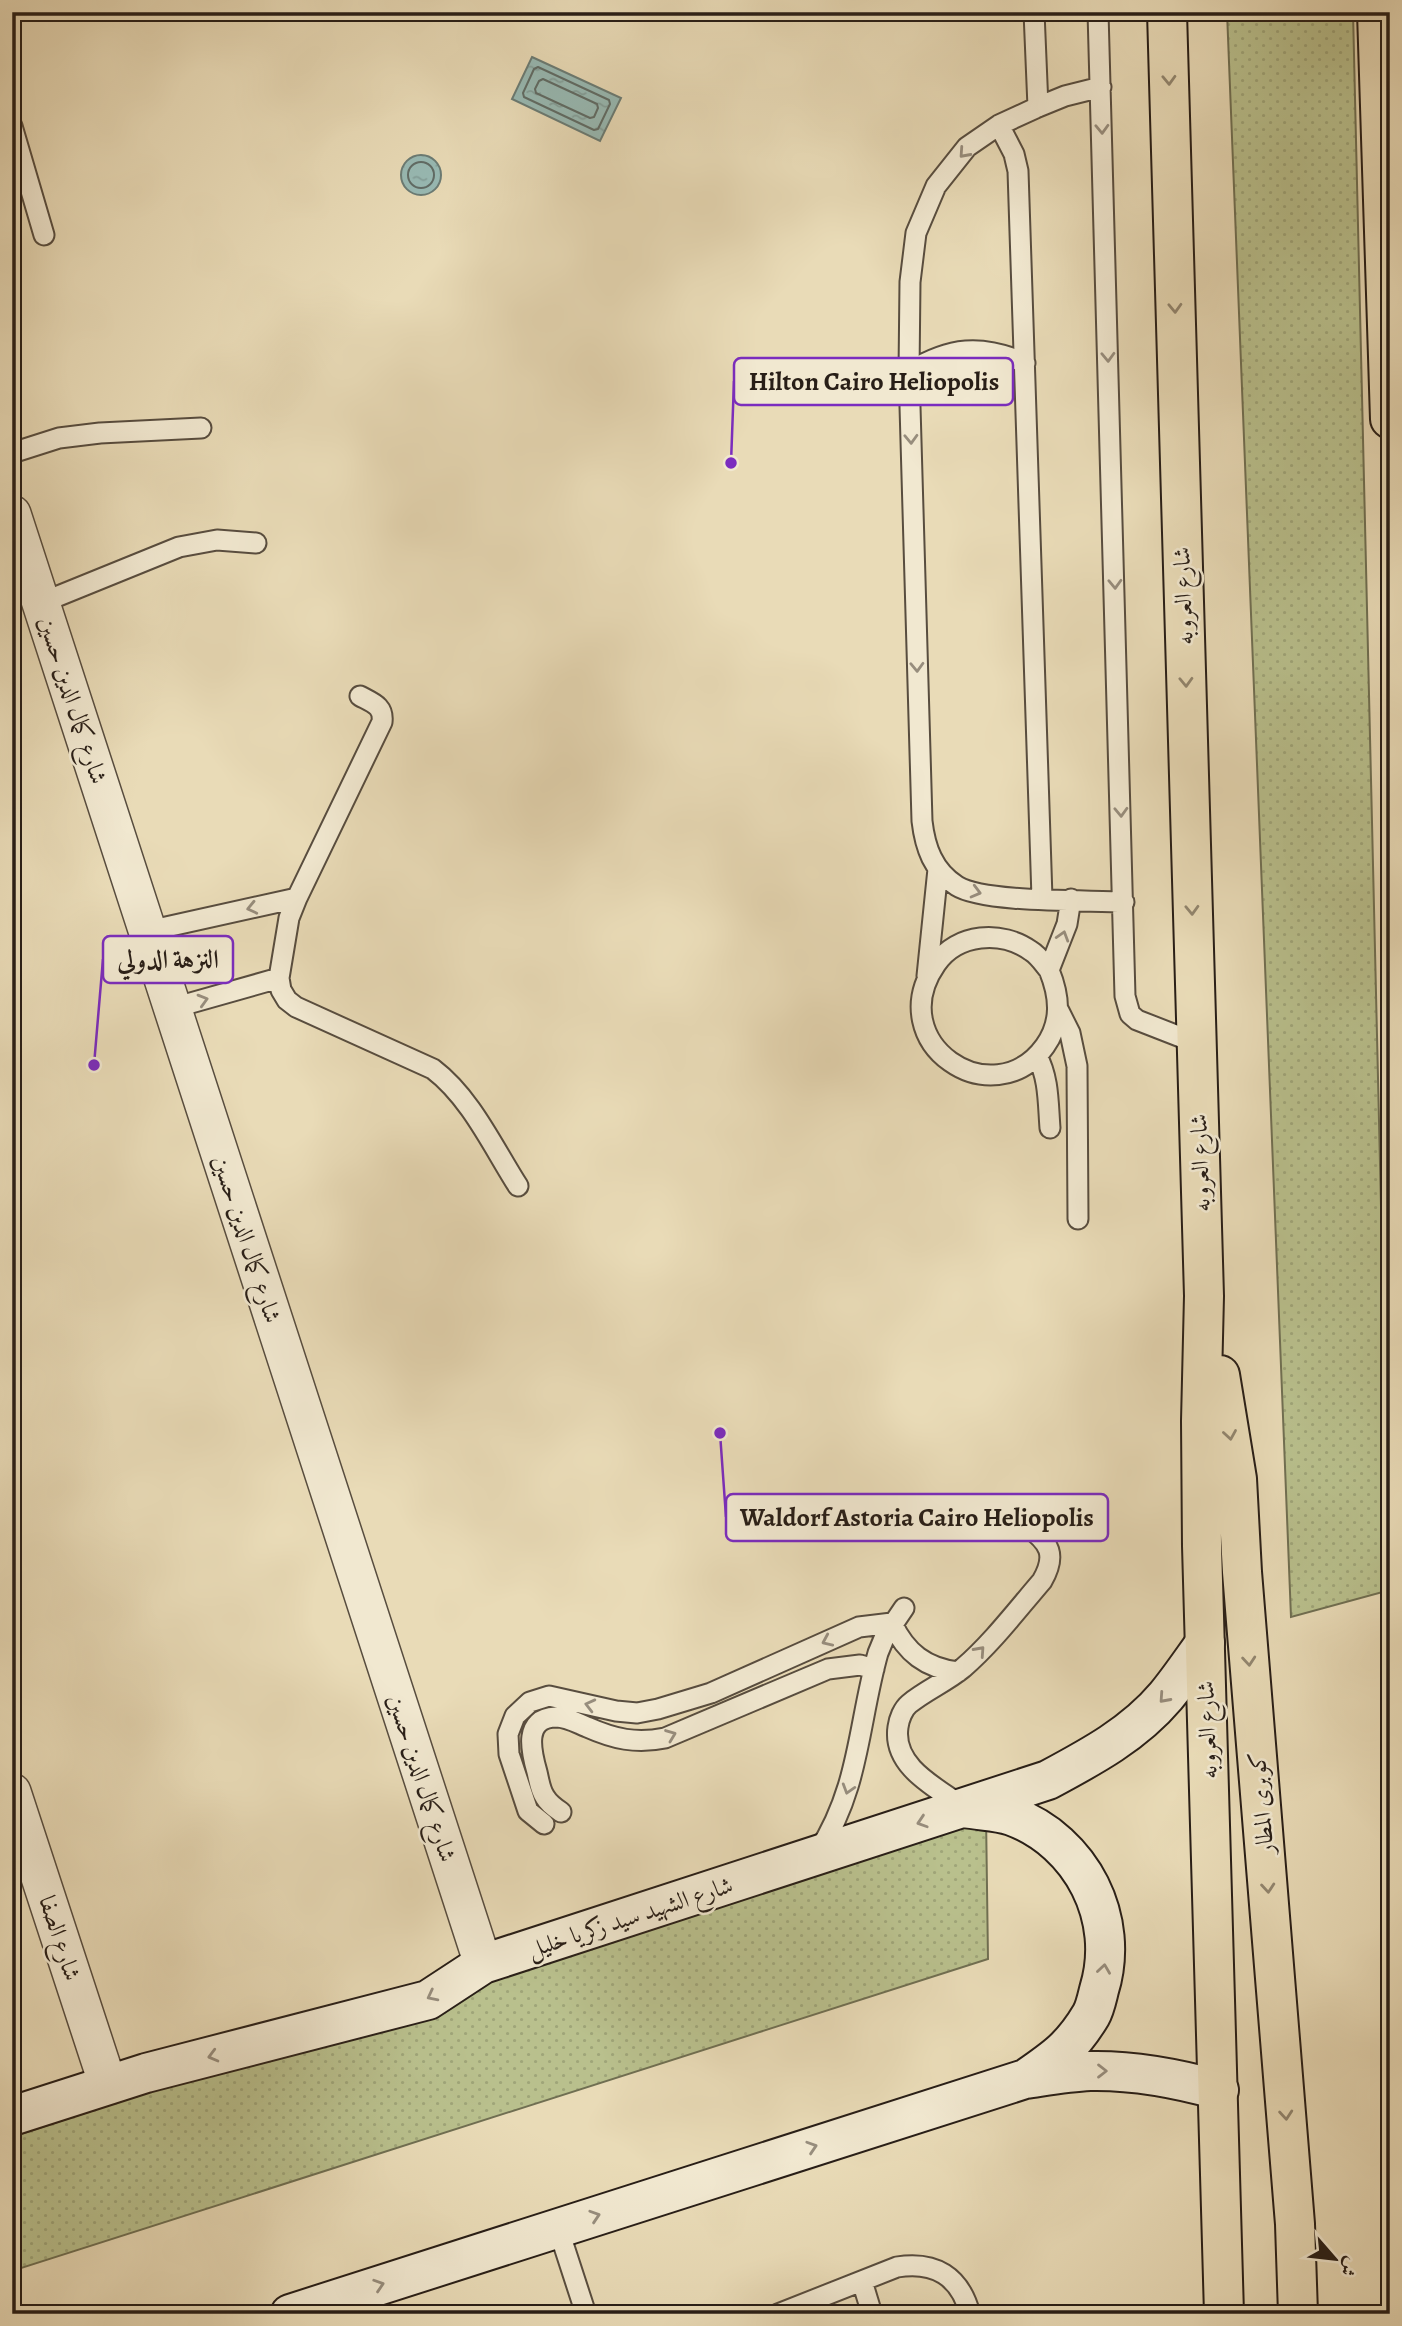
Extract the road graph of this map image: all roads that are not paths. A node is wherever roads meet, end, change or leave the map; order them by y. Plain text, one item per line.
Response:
1 (1034, 12) edge
2 (1098, 12) edge
3 (1167, 12) edge
4 (1377, 12) edge
5 (1101, 87) junction
6 (1038, 107) junction
7 (12, 125) edge
8 (999, 125) junction
9 (44, 235) dead end
10 (1025, 363) junction
11 (909, 372) junction
12 (1390, 419) edge
13 (201, 428) dead end
14 (12, 453) edge
15 (12, 514) edge
16 (256, 543) dead end
17 (41, 603) junction
18 (360, 696) dead end
19 (938, 869) junction
20 (296, 898) junction
21 (1042, 898) junction
22 (1070, 899) junction
23 (1124, 902) junction
24 (148, 931) junction
25 (1049, 971) junction
26 (927, 977) junction
27 (279, 978) junction
28 (173, 1008) junction
29 (1059, 1011) junction
30 (1196, 1043) junction
31 (1037, 1056) junction
32 (1050, 1128) dead end
33 (518, 1186) dead end
34 (1078, 1219) dead end
35 (1204, 1296) junction
36 (998, 1511) dead end
37 (898, 1616) junction
38 (1205, 1643) junction
39 (874, 1669) junction
40 (958, 1672) junction
41 (736, 1682) junction
42 (746, 1703) junction
43 (637, 1713) junction
44 (633, 1742) junction
45 (12, 1792) edge
46 (965, 1808) junction
47 (561, 1812) dead end
48 (544, 1824) dead end
49 (814, 1857) junction
50 (482, 1964) junction
51 (1025, 2079) junction
52 (108, 2085) junction
53 (1219, 2090) junction
54 (12, 2116) edge
55 (558, 2228) junction
56 (862, 2281) junction
57 (315, 2310) edge
58 (586, 2314) edge
59 (778, 2314) edge
60 (872, 2314) edge
61 (970, 2314) edge
62 (1224, 2314) edge
63 (1298, 2314) edge

1 - 6 lane
2 - 5 lane
3 -> 30 highway, شارع العروبه
4 - 12 highway
5 - 6 lane
5 -> 23 lane
6 - 8 lane
7 - 9 lane
8 - 10 lane
8 -> 11 lane
10 - 11 lane
10 - 21 lane
11 -> 19 lane
13 - 14 lane
15 - 17 street, شارع كمال الدين حسين
16 - 17 lane
17 - 24 street, شارع كمال الدين حسين
18 - 20 lane
19 -> 21 lane
19 - 26 lane
20 -> 24 lane
20 - 27 lane
21 - 22 lane
22 - 23 lane
25 -> 22 lane
23 - 30 lane
24 - 28 street, شارع كمال الدين حسين
25 - 26 lane
25 - 29 lane
26 - 31 lane
28 -> 27 lane
27 - 33 lane
28 - 50 street, شارع كمال الدين حسين
29 - 31 lane
29 - 34 lane
30 - 35 highway, شارع العروبه
31 - 32 lane
35 - 38 highway, شارع العروبه
35 -> 63 highway, كوبرى المطار
40 -> 36 lane
37 - 39 lane
37 - 40 lane
37 -> 41 lane
38 -> 46 street, شارع الشهيد سيد زكريا خليل
38 - 53 highway, شارع العروبه
39 - 42 lane
39 -> 49 lane
40 - 46 lane
41 - 42 lane
41 - 43 lane
44 -> 42 lane
43 - 44 lane
43 -> 48 lane
44 - 47 lane
45 - 52 street, شارع الصفا
46 -> 49 street, شارع الشهيد سيد زكريا خليل
51 -> 46 street
49 - 50 street, شارع الشهيد سيد زكريا خليل
50 -> 52 street, شارع الشهيد سيد زكريا خليل
51 -> 53 street
55 -> 51 street
52 - 54 street, شارع الشهيد سيد زكريا خليل
53 - 62 highway, شارع العروبه
57 -> 55 street
55 - 58 lane
56 - 59 lane
56 - 60 lane
56 - 61 lane

